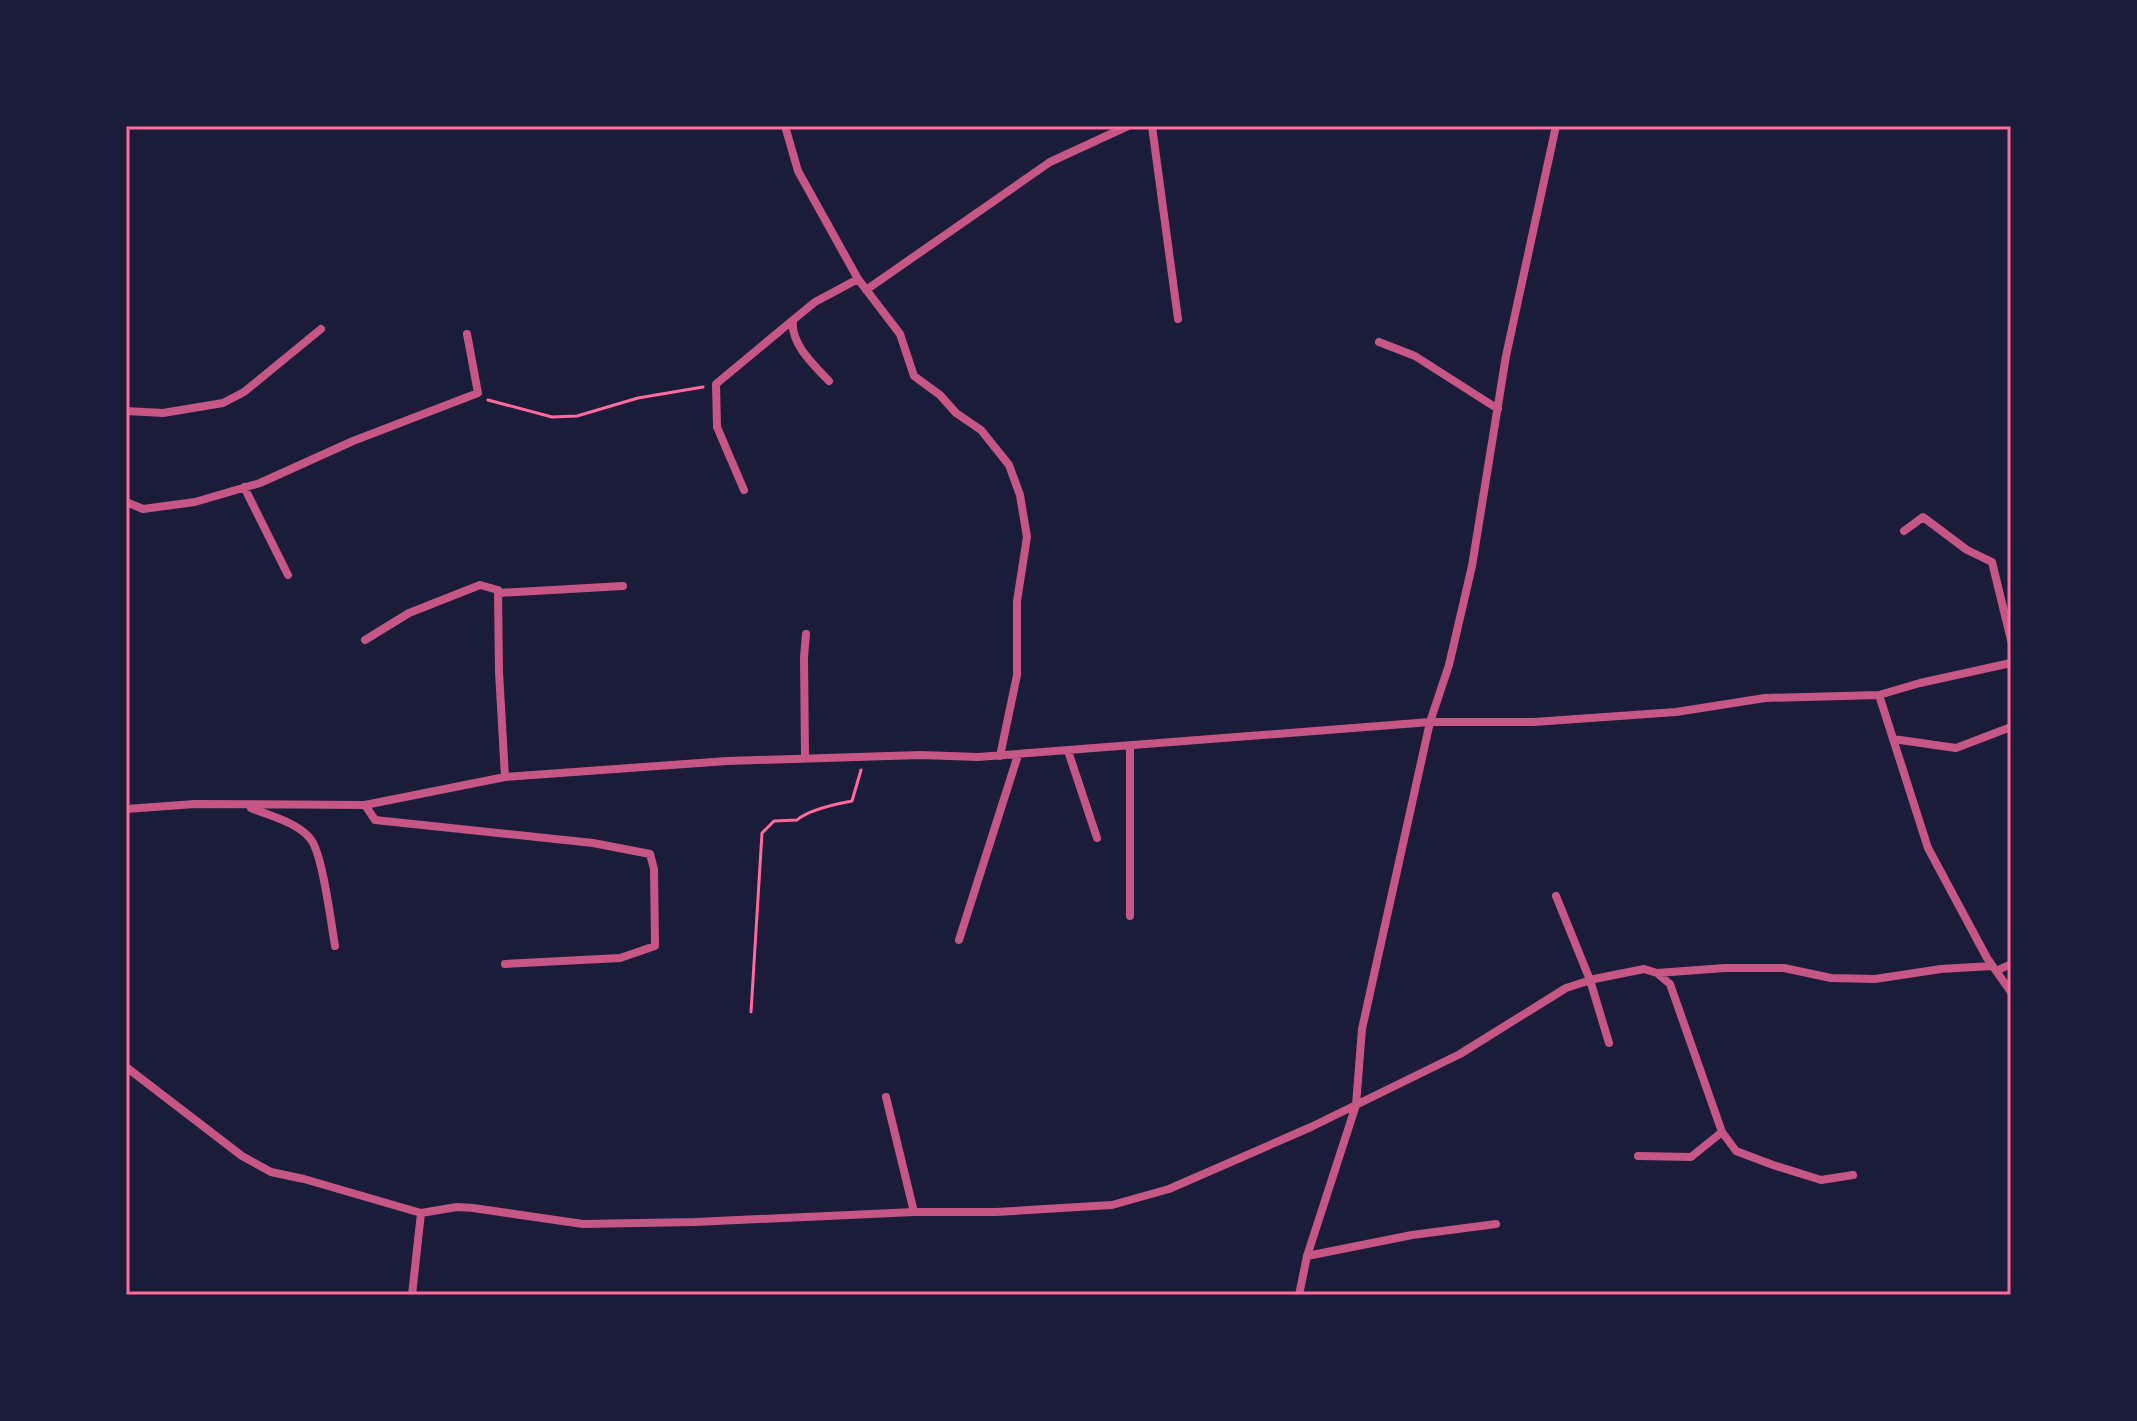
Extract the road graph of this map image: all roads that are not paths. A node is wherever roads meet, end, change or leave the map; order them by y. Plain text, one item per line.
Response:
1 (785, 126) edge
2 (1128, 126) edge
3 (1152, 126) edge
4 (1556, 126) edge
5 (858, 279) junction
6 (866, 290) junction
7 (1178, 319) dead end
8 (793, 320) junction
9 (321, 329) dead end
10 (467, 334) dead end
11 (1379, 342) dead end
12 (829, 381) dead end
13 (1498, 409) junction
14 (126, 411) edge
15 (244, 487) junction
16 (744, 490) dead end
17 (126, 502) edge
18 (1904, 531) dead end
19 (288, 575) dead end
20 (623, 586) dead end
21 (498, 593) junction
22 (806, 634) dead end
23 (365, 640) dead end
24 (2011, 640) edge
25 (2011, 663) edge
26 (1879, 695) junction
27 (1430, 722) junction
28 (2011, 727) edge
29 (1893, 739) junction
30 (1130, 747) junction
31 (1068, 751) junction
32 (1018, 755) junction
33 (1000, 756) junction
34 (805, 757) junction
35 (505, 777) junction
36 (365, 805) junction
37 (247, 806) junction
38 (126, 809) edge
39 (1097, 838) dead end
40 (1556, 896) dead end
41 (1130, 916) dead end
42 (959, 940) dead end
43 (335, 946) dead end
44 (505, 964) dead end
45 (2011, 964) edge
46 (1994, 968) junction
47 (1657, 973) junction
48 (1590, 980) junction
49 (2011, 992) edge
50 (1609, 1043) dead end
51 (126, 1067) edge
52 (886, 1097) dead end
53 (1356, 1105) junction
54 (1722, 1132) junction
55 (1638, 1156) dead end
56 (1853, 1175) dead end
57 (914, 1212) junction
58 (421, 1213) junction
59 (1496, 1224) dead end
60 (1307, 1256) junction
61 (412, 1295) edge
62 (1299, 1295) edge

1 - 5 street
2 - 6 street
3 - 7 street
4 - 13 street
5 - 6 street
5 - 8 street
6 - 33 street
8 - 12 street
8 - 16 street
9 - 14 street
10 - 15 street
11 - 13 street
13 - 27 street
15 - 17 street
15 - 19 street
18 - 24 street
20 - 21 street
21 - 23 street
21 - 35 street
22 - 34 street
25 - 26 street
26 - 27 street
26 - 29 street
27 - 30 street
27 - 53 street
28 - 29 street
29 - 46 street
30 - 31 street
30 - 41 street
31 - 32 street
31 - 39 street
32 - 33 street
32 - 42 street
33 - 34 street
34 - 35 street
35 - 36 street
36 - 37 street
36 - 44 street
37 - 38 street
37 - 43 street
40 - 48 street
45 - 46 street
46 - 47 street
46 - 49 street
47 - 48 street
47 - 54 street
48 - 50 street
48 - 53 street
51 - 58 street
52 - 57 street
53 - 57 street
53 - 60 street
54 - 55 street
54 - 56 street
57 - 58 street
58 - 61 street
59 - 60 street
60 - 62 street

